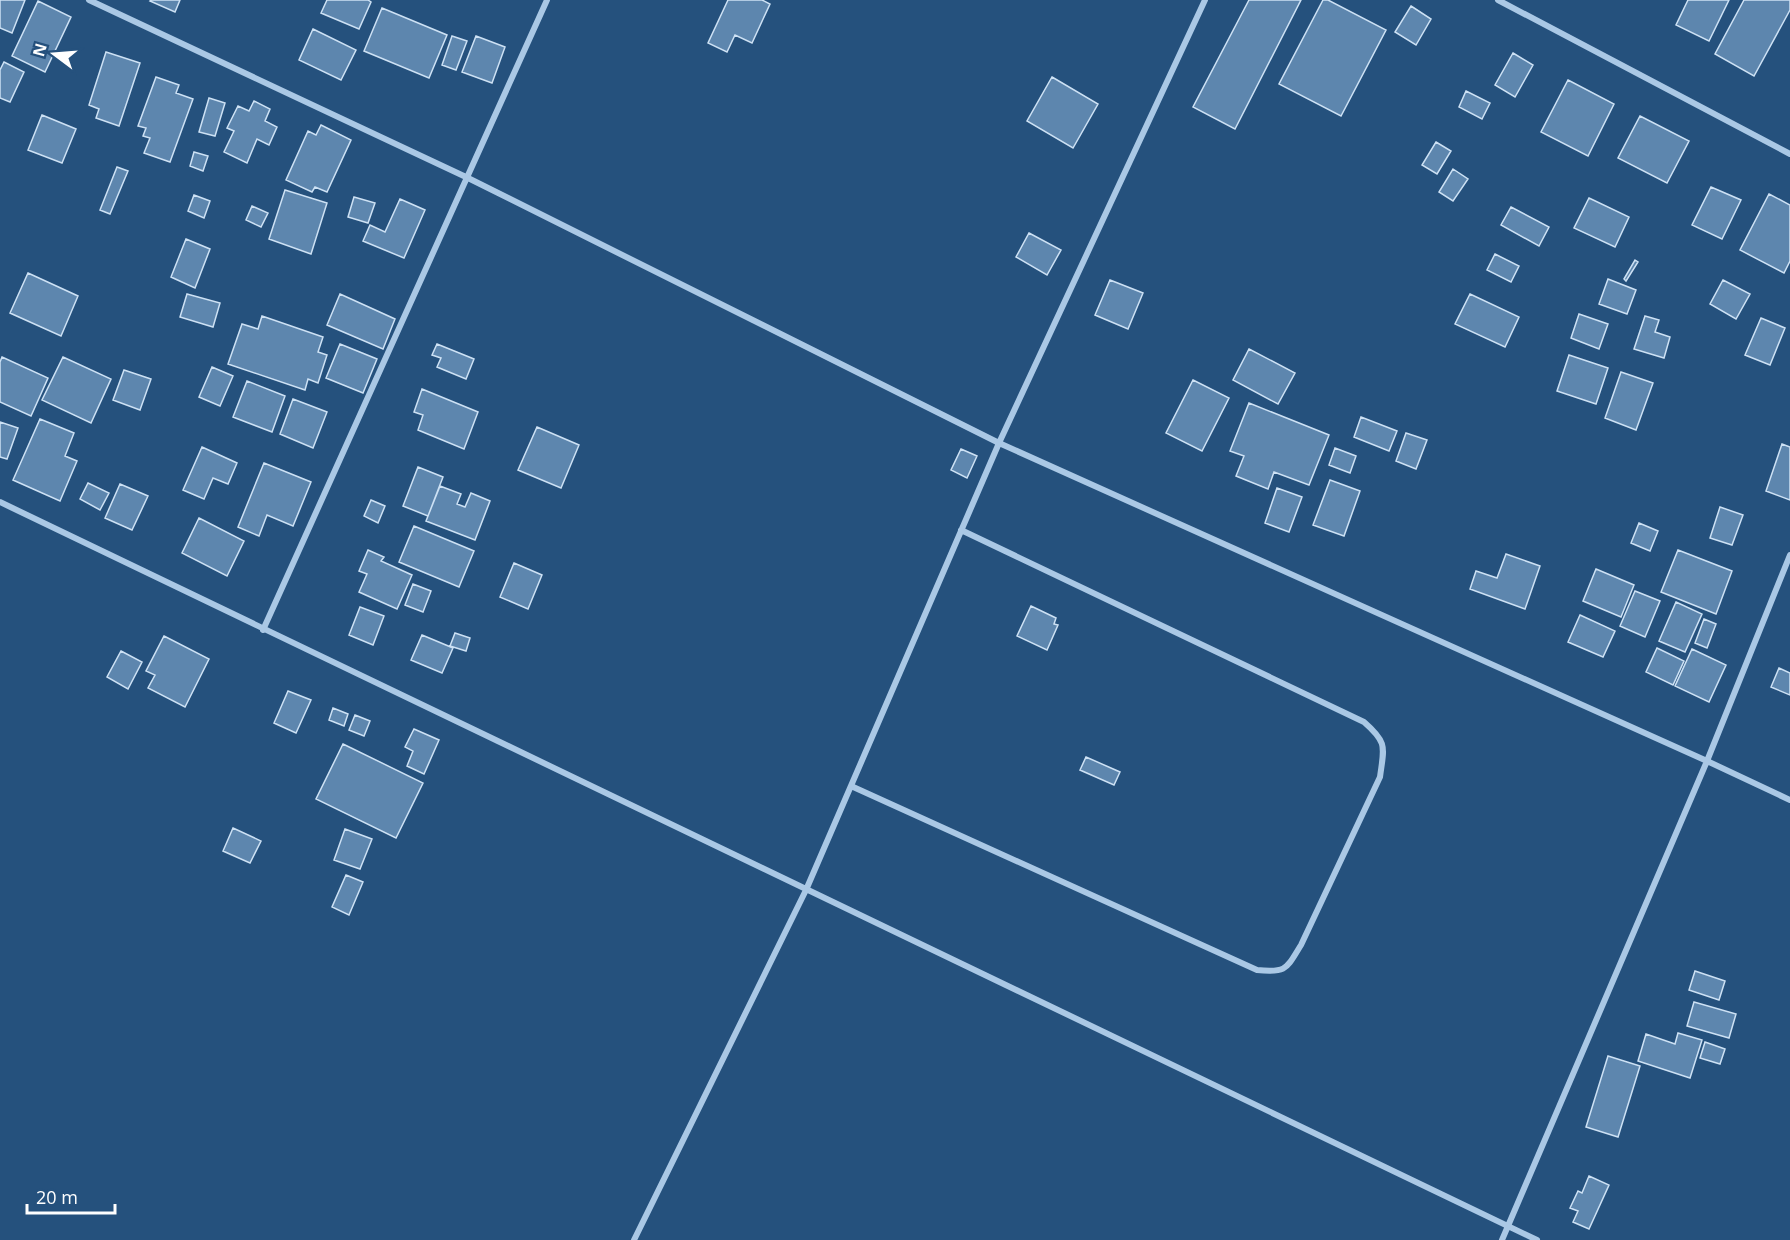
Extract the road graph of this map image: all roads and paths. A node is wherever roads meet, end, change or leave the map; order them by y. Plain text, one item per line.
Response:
1 (89, 0) edge
2 (547, 0) edge
3 (1205, 0) edge
4 (1498, 0) edge
5 (1790, 154) edge
6 (466, 177) junction
7 (999, 443) junction
8 (0, 502) edge
9 (961, 530) junction
10 (1790, 555) edge
11 (262, 630) junction
12 (1707, 761) junction
13 (851, 786) junction
14 (1790, 800) edge
15 (806, 890) junction
16 (1508, 1226) junction
17 (634, 1240) edge
18 (1502, 1240) edge
19 (1537, 1240) edge

1 - 6 street
2 - 6 street
3 - 7 street
4 - 5 street
6 - 7 street
6 - 11 street
7 - 9 street
7 - 12 street
8 - 11 street
9 - 13 street
9 - 13 street
10 - 12 street
11 - 15 street
12 - 14 street
12 - 16 street
13 - 15 street
15 - 16 street
15 - 17 street
16 - 18 street
16 - 19 street

